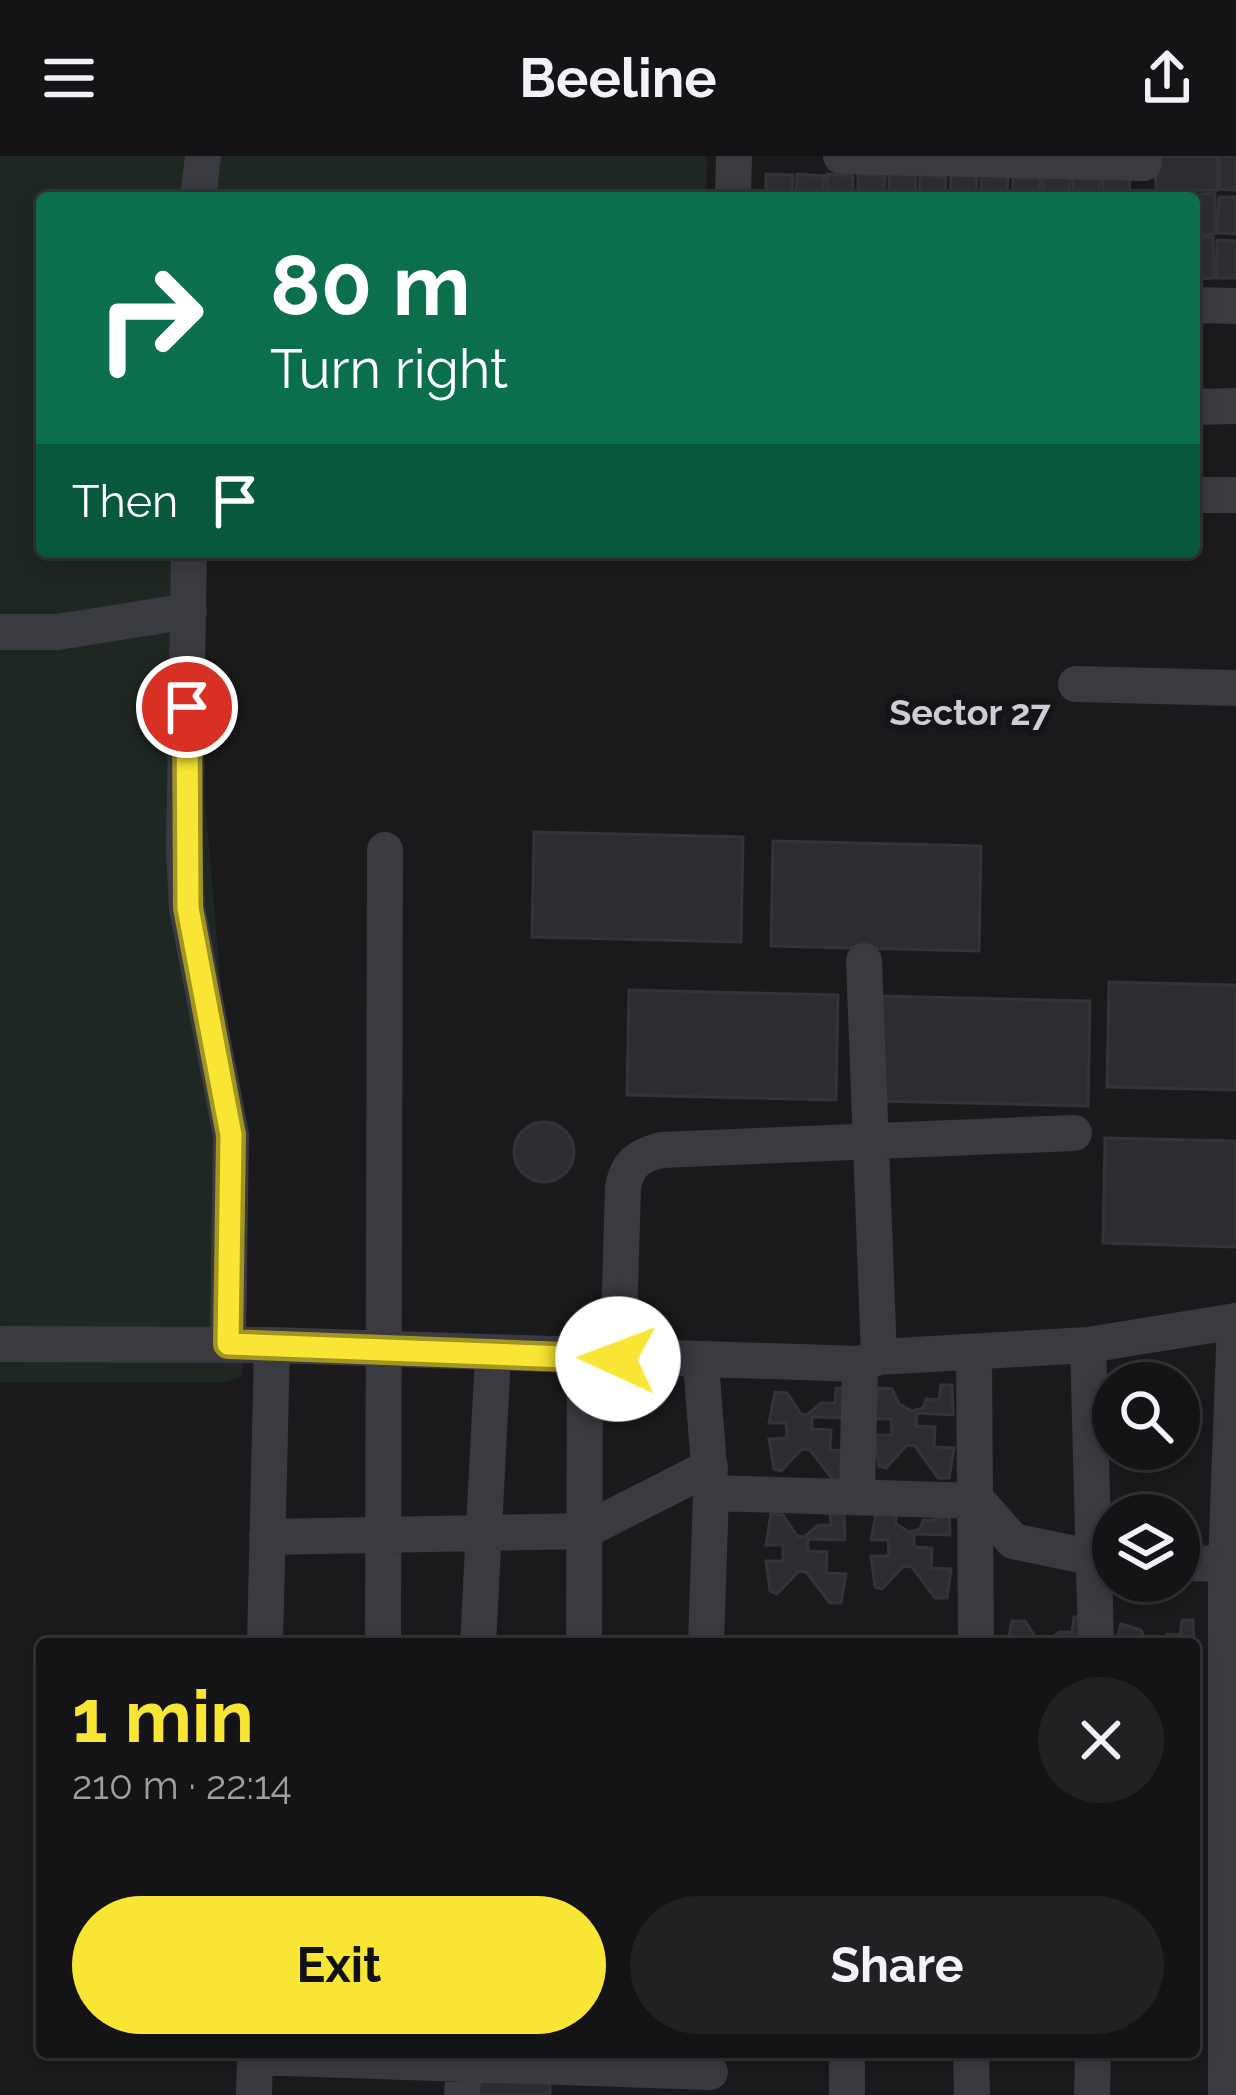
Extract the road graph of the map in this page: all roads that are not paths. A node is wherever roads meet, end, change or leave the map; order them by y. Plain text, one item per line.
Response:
1 (203, 156) edge
2 (734, 156) edge
3 (841, 156) edge
4 (1143, 172) edge
5 (199, 192) edge
6 (733, 192) edge
7 (1200, 304) edge
8 (1236, 306) edge
9 (1236, 406) edge
10 (1200, 407) edge
11 (1200, 495) edge
12 (1236, 495) edge
13 (189, 558) edge
14 (190, 611) junction
15 (0, 632) edge
16 (1076, 684) dead end
17 (1236, 688) edge
18 (385, 850) dead end
19 (864, 961) dead end
20 (1075, 1133) dead end
21 (871, 1143) junction
22 (1236, 1321) edge
23 (0, 1344) edge
24 (228, 1344) junction
25 (272, 1345) junction
26 (1088, 1345) junction
27 (387, 1350) junction
28 (974, 1354) junction
29 (493, 1355) junction
30 (601, 1359) junction
31 (870, 1361) junction
32 (701, 1363) junction
33 (711, 1480) junction
34 (1100, 1494) edge
35 (856, 1495) junction
36 (978, 1501) junction
37 (584, 1531) junction
38 (484, 1533) junction
39 (384, 1535) junction
40 (268, 1537) junction
41 (1092, 1559) edge
42 (1200, 1563) edge
43 (1226, 1564) junction
44 (1101, 1602) edge
45 (265, 1638) edge
46 (383, 1638) edge
47 (478, 1638) edge
48 (584, 1638) edge
49 (706, 1638) edge
50 (976, 1638) edge
51 (1097, 1638) edge
52 (1210, 1982) edge
53 (255, 2058) edge
54 (400, 2058) edge
55 (848, 2058) edge
56 (971, 2058) edge
57 (1093, 2058) edge
58 (464, 2069) edge
59 (594, 2071) edge
60 (710, 2073) edge
61 (1230, 2084) edge
62 (254, 2095) edge
63 (848, 2095) edge
64 (972, 2095) edge
65 (1092, 2095) edge

1 - 5 street
2 - 6 street
3 - 4 street
7 - 8 street
9 - 10 street
11 - 12 street
13 - 14 street
14 - 15 street
14 - 24 street
16 - 17 street
18 - 27 street
19 - 21 street
20 - 21 street
21 - 30 street
21 - 31 street
22 - 26 street
22 - 43 street
23 - 24 street
24 - 25 street
25 - 27 street
25 - 40 street
26 - 28 street
26 - 34 street
27 - 29 street
27 - 39 street
28 - 31 street
28 - 36 street
29 - 30 street
29 - 38 street
30 - 32 street
30 - 37 street
31 - 32 street
31 - 35 street
32 - 33 street
33 - 35 street
33 - 37 street
33 - 49 street
35 - 36 street
36 - 41 street
36 - 50 street
37 - 38 street
37 - 48 street
38 - 39 street
38 - 47 street
39 - 40 street
39 - 46 street
40 - 45 street
42 - 43 street
43 - 52 street
44 - 51 street
52 - 61 street
53 - 62 street
54 - 58 street
55 - 63 street
56 - 64 street
57 - 65 street
58 - 59 street
59 - 60 street

